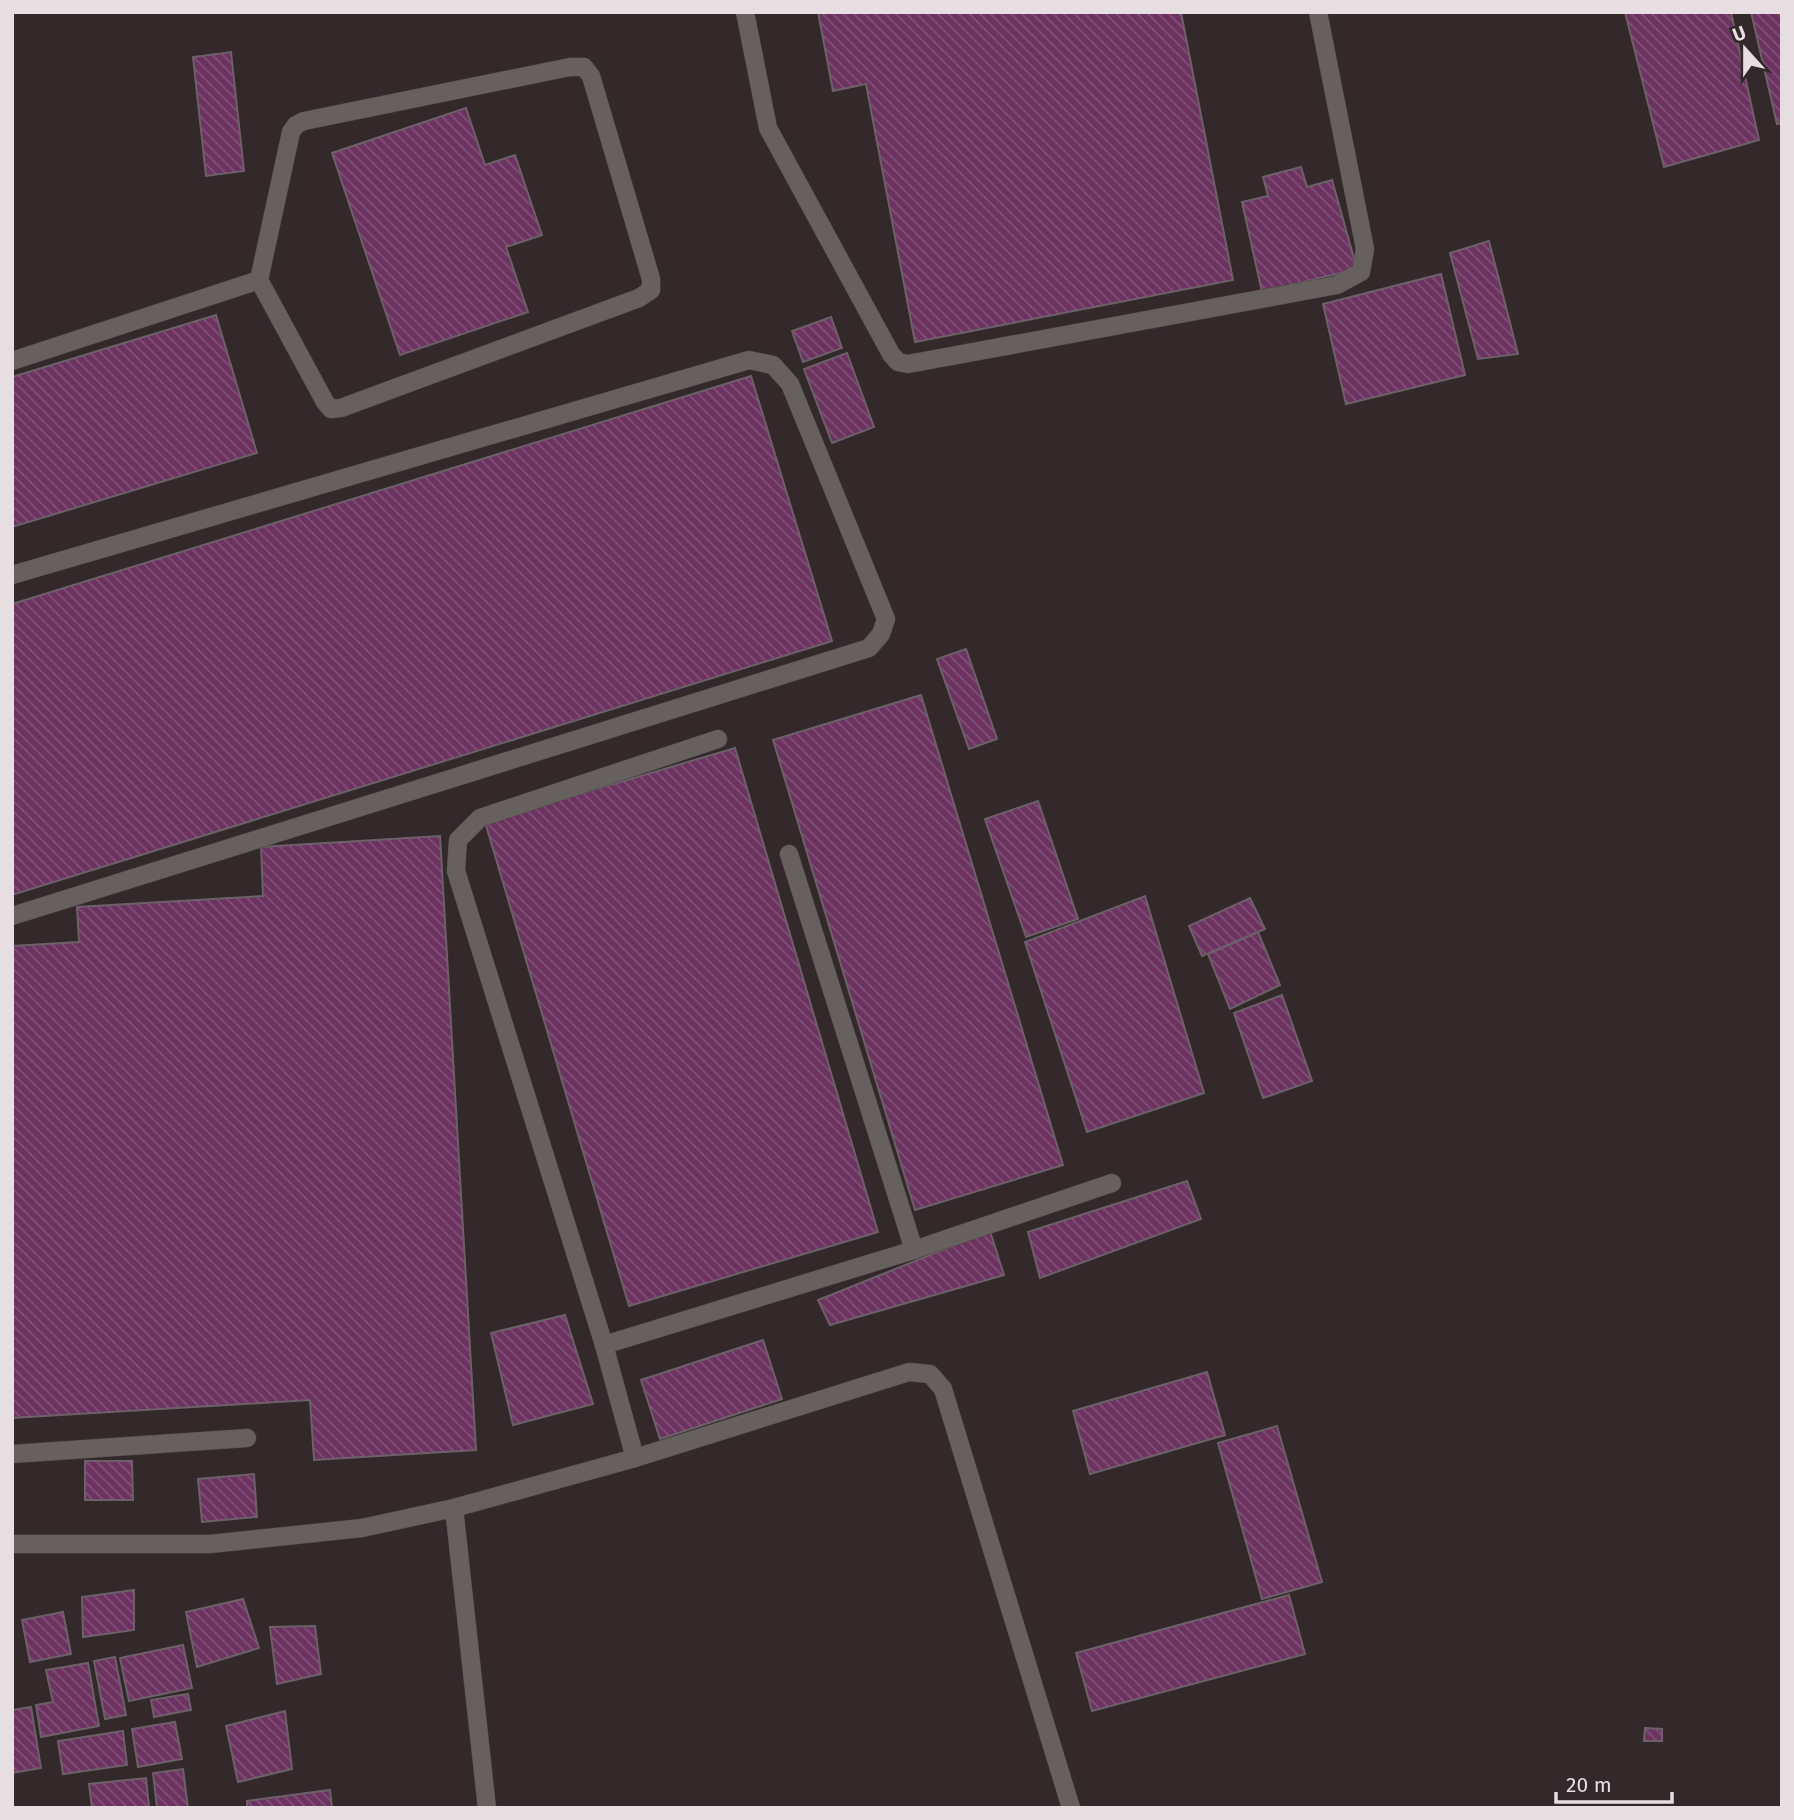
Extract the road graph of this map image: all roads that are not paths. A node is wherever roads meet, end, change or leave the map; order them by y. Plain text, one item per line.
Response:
1 (745, 12) edge
2 (1318, 12) edge
3 (260, 280) junction
4 (12, 361) edge
5 (12, 575) edge
6 (718, 739) dead end
7 (789, 853) dead end
8 (12, 916) edge
9 (1112, 1183) dead end
10 (914, 1250) junction
11 (604, 1345) junction
12 (247, 1438) dead end
13 (12, 1454) edge
14 (635, 1458) junction
15 (454, 1508) junction
16 (12, 1544) edge
17 (487, 1808) edge
18 (1071, 1808) edge

1 - 2 street
3 - 3 street
3 - 4 street
5 - 8 street
6 - 11 street
7 - 10 street
9 - 10 street
10 - 11 street
11 - 14 street
12 - 13 street
14 - 15 street
14 - 18 street
15 - 16 street
15 - 17 street

